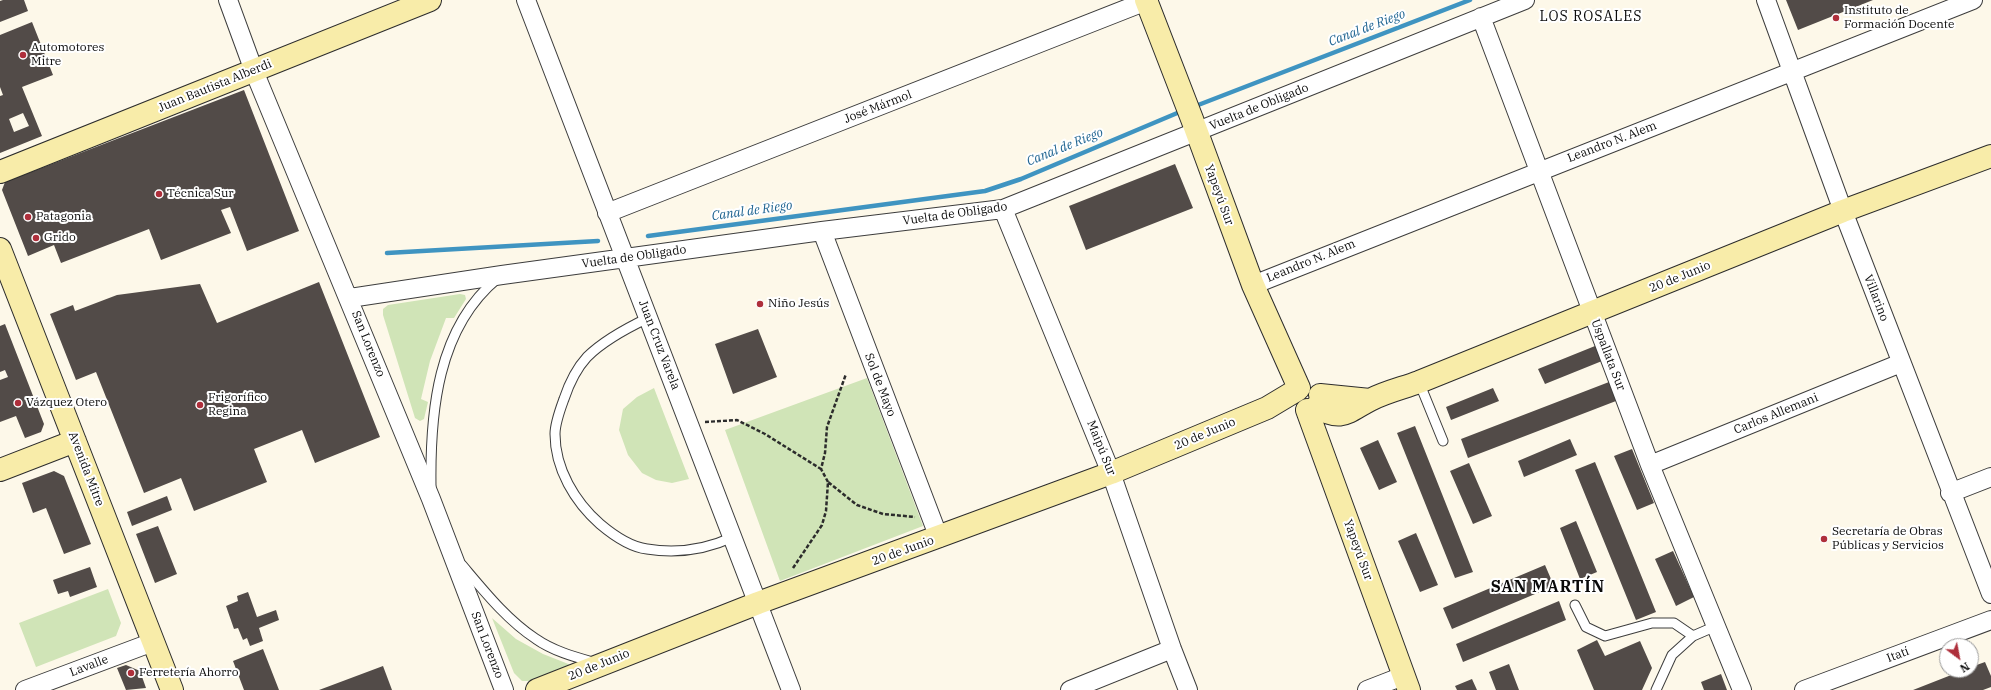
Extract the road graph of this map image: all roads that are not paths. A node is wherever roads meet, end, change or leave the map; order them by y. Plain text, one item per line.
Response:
1 (228, 0) edge
2 (430, 0) edge
3 (526, 0) edge
4 (1147, 0) edge
5 (1525, 0) edge
6 (1766, 0) edge
7 (1973, 0) edge
8 (1481, 17) junction
9 (254, 71) junction
10 (1791, 72) junction
11 (1191, 117) junction
12 (1991, 156) edge
13 (1540, 170) junction
14 (0, 172) edge
15 (1004, 209) junction
16 (1843, 211) junction
17 (607, 214) junction
18 (822, 231) junction
19 (0, 249) edge
20 (625, 258) junction
21 (502, 275) junction
22 (1253, 285) junction
23 (350, 298) junction
24 (1592, 313) junction
25 (648, 318) junction
26 (1902, 363) junction
27 (1419, 382) junction
28 (1306, 400) junction
29 (75, 442) junction
30 (1443, 442) dead end
31 (1650, 465) junction
32 (0, 470) edge
33 (1111, 473) junction
34 (1991, 477) edge
35 (1950, 493) junction
36 (431, 499) junction
37 (935, 528) junction
38 (733, 537) junction
39 (452, 554) junction
40 (1991, 594) edge
41 (758, 604) junction
42 (1575, 605) dead end
43 (1991, 620) edge
44 (1716, 626) junction
45 (1693, 636) junction
46 (153, 642) junction
47 (1172, 649) junction
48 (600, 665) junction
49 (1406, 683) edge
50 (25, 690) edge
51 (172, 690) edge
52 (504, 690) edge
53 (537, 690) edge
54 (791, 690) edge
55 (1070, 690) edge
56 (1188, 690) edge
57 (1367, 690) edge
58 (1656, 690) edge
59 (1742, 690) edge
60 (1804, 690) edge

1 - 9 street, San Lorenzo
2 - 9 street, Juan Bautista Alberdi
3 - 17 street, Juan Cruz Varela
4 - 11 street, Yapeyú Sur
4 - 17 street, José Mármol
5 - 8 street, Vuelta de Obligado
6 - 10 street, Villarino
7 - 10 street, Leandro N. Alem
8 - 11 street, Vuelta de Obligado
8 - 13 street, Uspallata Sur
9 - 14 street, Juan Bautista Alberdi
9 - 23 street, San Lorenzo
10 - 13 street, Leandro N. Alem
10 - 16 street, Villarino
11 - 15 street, Vuelta de Obligado
11 - 22 street, Yapeyú Sur
12 - 16 street, 20 de Junio
13 - 22 street, Leandro N. Alem
13 - 24 street, Uspallata Sur
15 - 18 street, Vuelta de Obligado
15 - 33 street, Maipú Sur
16 - 24 street, 20 de Junio
16 - 26 street, Villarino
17 - 20 street, Juan Cruz Varela
18 - 20 street, Vuelta de Obligado
18 - 37 street, Sol de Mayo
19 - 29 street, Avenida Mitre
20 - 21 street, Vuelta de Obligado
20 - 25 street, Juan Cruz Varela
21 - 23 street, Vuelta de Obligado
21 - 36 lane
22 - 28 street, Yapeyú Sur
23 - 36 street, San Lorenzo
24 - 27 street, 20 de Junio
24 - 31 street, Uspallata Sur
25 - 38 street, Juan Cruz Varela
25 - 38 lane
26 - 31 street, Carlos Allemani
26 - 35 street, Villarino
27 - 28 street, 20 de Junio
27 - 30 lane
28 - 33 street, 20 de Junio
28 - 49 street, Yapeyú Sur
29 - 32 street
29 - 46 street, Avenida Mitre
31 - 44 street, Uspallata Sur
33 - 37 street, 20 de Junio
33 - 47 street, Maipú Sur
34 - 35 street
35 - 40 street, Villarino
36 - 39 street, San Lorenzo
37 - 41 street, 20 de Junio
38 - 41 street, Juan Cruz Varela
39 - 48 lane
39 - 52 street, San Lorenzo
41 - 48 street, 20 de Junio
41 - 54 street, Juan Cruz Varela
42 - 45 lane
43 - 60 street, Itatí
44 - 45 lane
44 - 59 street, Uspallata Sur
45 - 58 lane
46 - 50 street, Lavalle
46 - 51 street, Avenida Mitre
47 - 55 street
47 - 56 street, Maipú Sur
48 - 53 street, 20 de Junio
49 - 57 street

